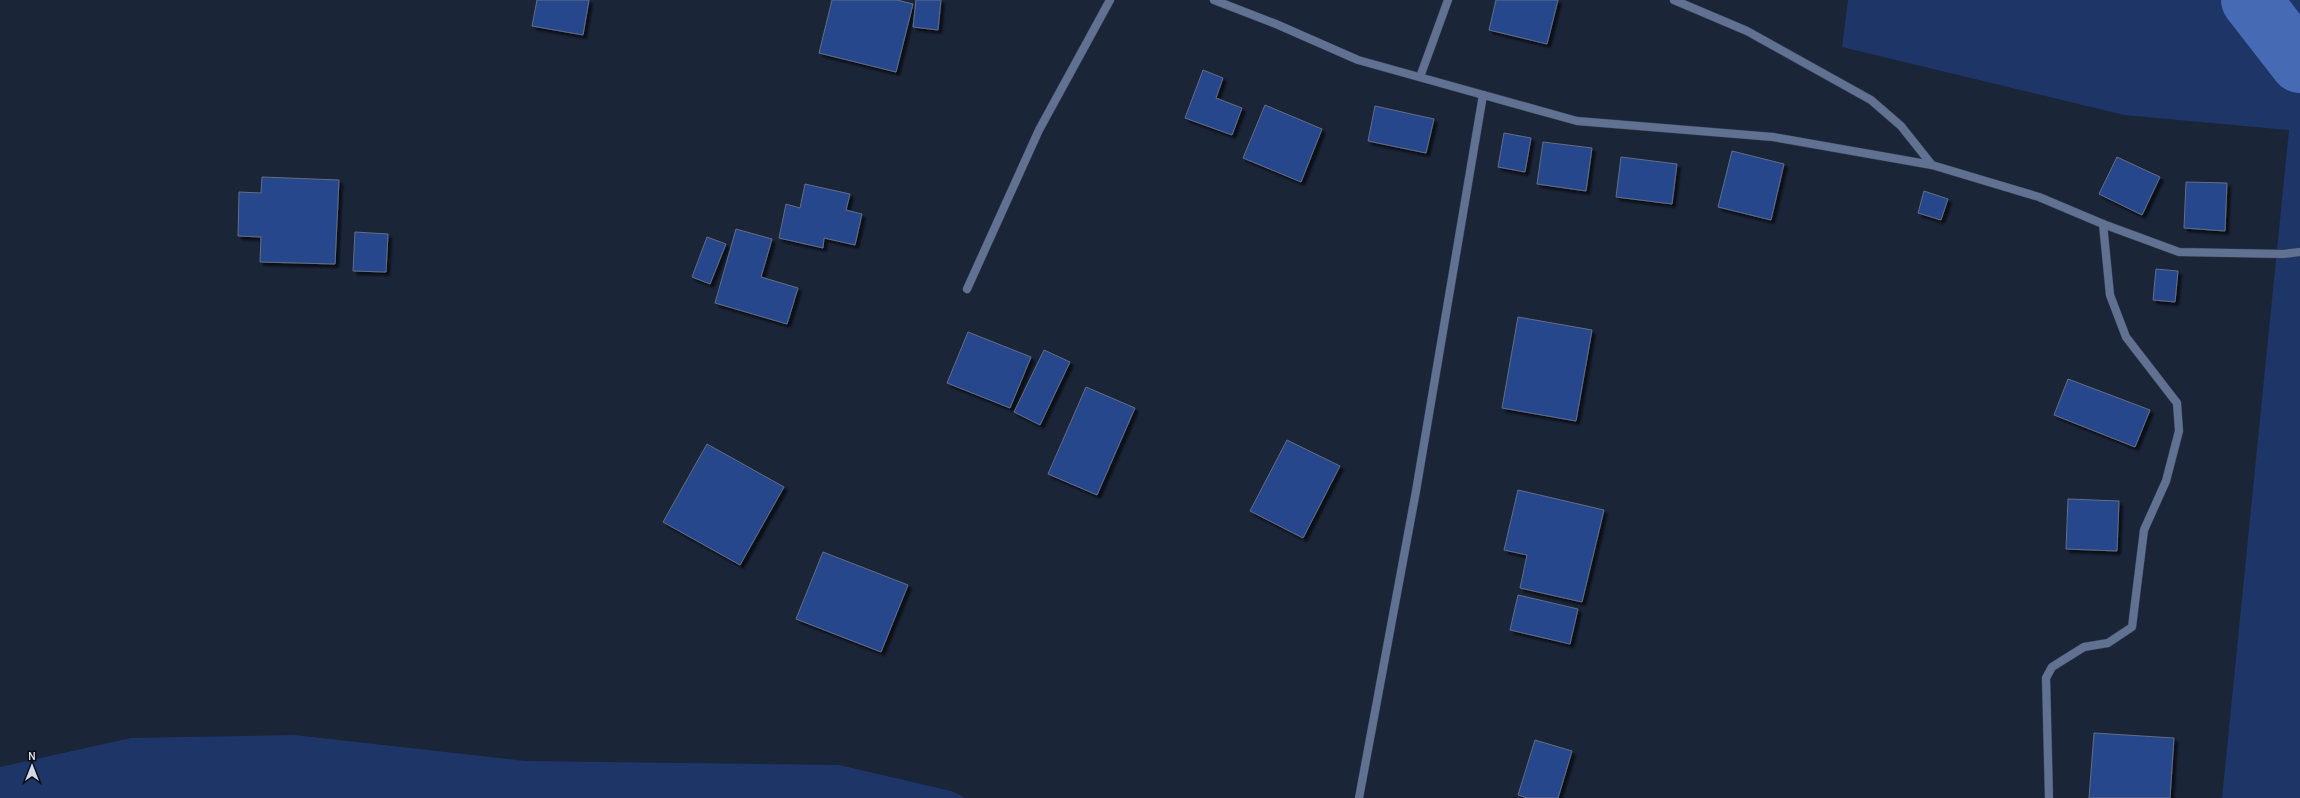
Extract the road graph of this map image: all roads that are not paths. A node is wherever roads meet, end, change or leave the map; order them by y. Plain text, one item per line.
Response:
1 (1110, 0) edge
2 (1214, 0) edge
3 (1448, 0) edge
4 (1674, 0) edge
5 (1420, 77) junction
6 (1483, 95) junction
7 (1932, 165) junction
8 (2103, 224) junction
9 (2300, 252) edge
10 (967, 289) dead end
11 (1359, 798) edge
12 (2050, 798) edge

1 - 10 street
2 - 5 street
3 - 5 street
4 - 7 street
5 - 6 street
6 - 7 street
6 - 11 street
7 - 8 street
8 - 9 street
8 - 12 street

